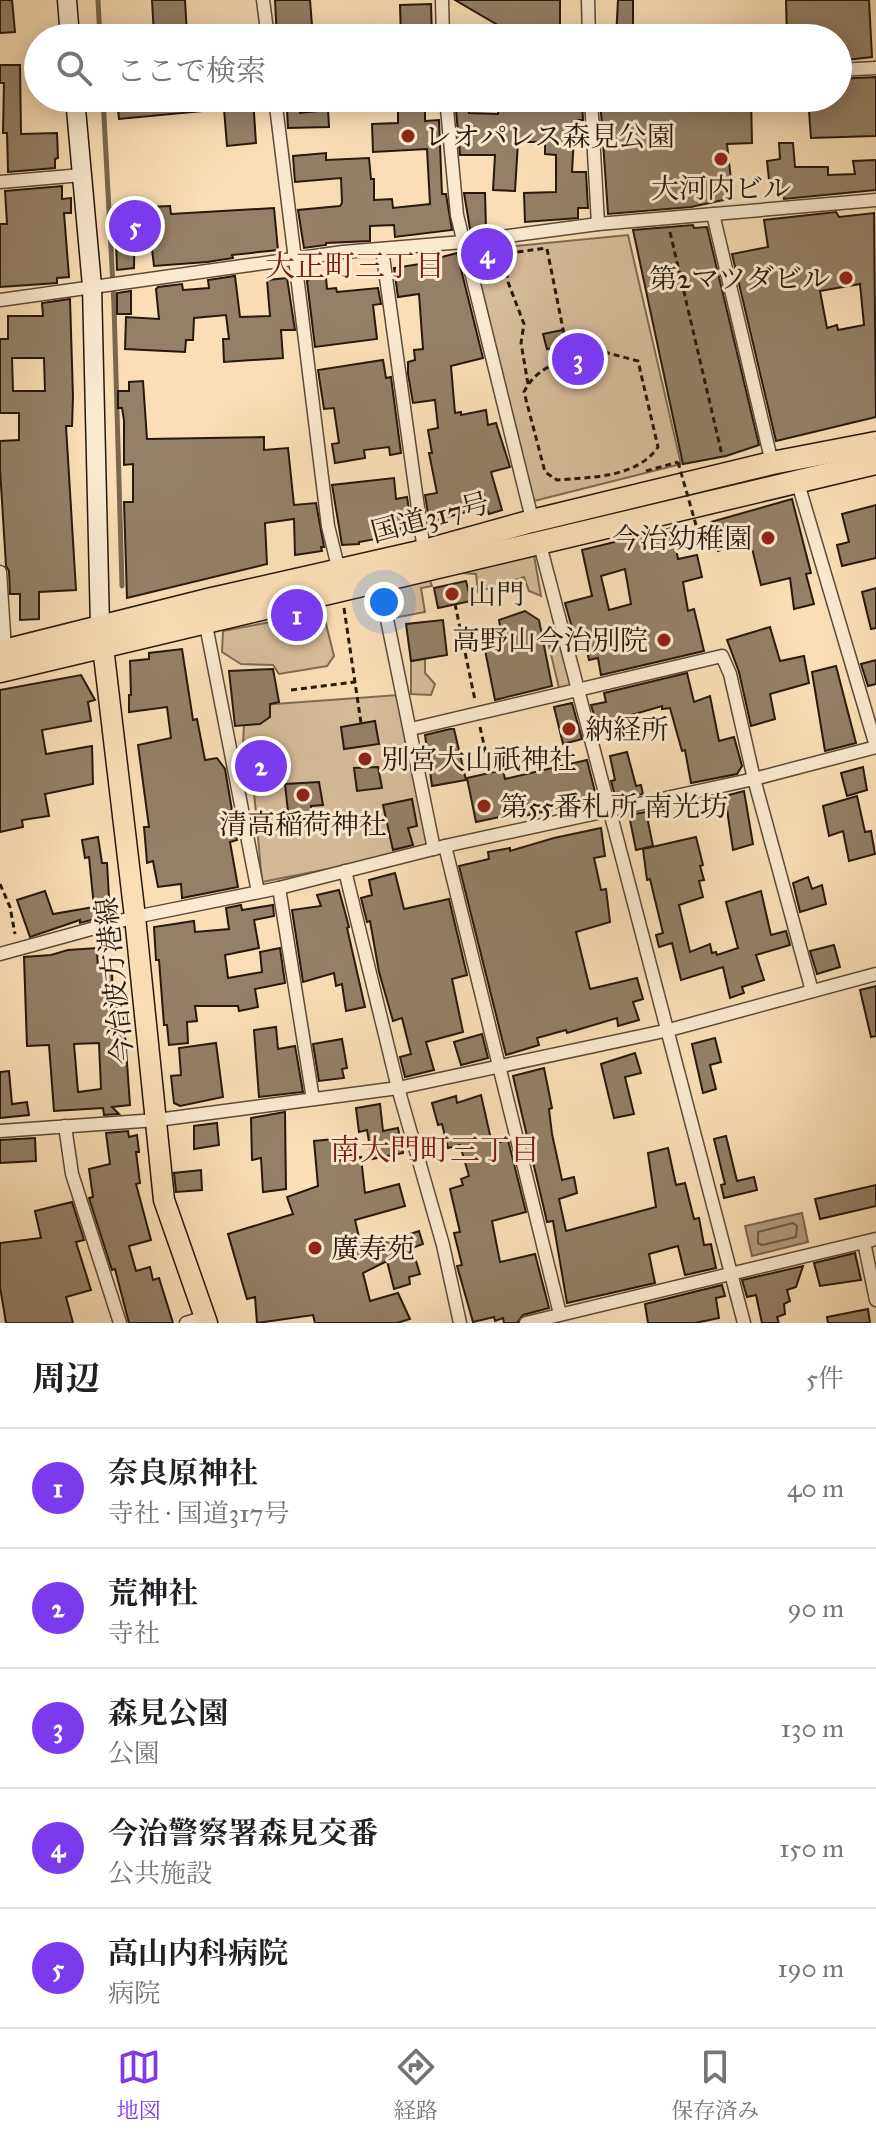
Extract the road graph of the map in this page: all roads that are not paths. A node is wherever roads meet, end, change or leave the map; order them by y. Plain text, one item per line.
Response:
1 (67, 0) edge
2 (263, 0) edge
3 (442, 0) edge
4 (588, 0) edge
5 (69, 24) edge
6 (266, 24) edge
7 (443, 24) edge
8 (589, 24) edge
9 (876, 68) edge
10 (852, 69) edge
11 (76, 112) edge
12 (278, 112) edge
13 (447, 112) edge
14 (592, 112) edge
15 (82, 175) junction
16 (0, 182) edge
17 (876, 200) edge
18 (713, 214) junction
19 (598, 224) junction
20 (463, 242) junction
21 (382, 249) junction
22 (296, 261) junction
23 (92, 286) junction
24 (0, 300) edge
25 (876, 443) edge
26 (772, 463) junction
27 (876, 463) edge
28 (797, 480) junction
29 (536, 531) junction
30 (424, 551) junction
31 (0, 572) edge
32 (340, 580) junction
33 (379, 580) junction
34 (205, 620) junction
35 (101, 636) junction
36 (2, 658) edge
37 (578, 690) junction
38 (411, 729) junction
39 (876, 746) edge
40 (754, 779) junction
41 (610, 811) junction
42 (440, 847) junction
43 (345, 871) junction
44 (279, 888) junction
45 (258, 892) junction
46 (135, 917) junction
47 (0, 954) edge
48 (876, 974) edge
49 (812, 991) junction
50 (669, 1030) junction
51 (497, 1066) junction
52 (398, 1088) junction
53 (313, 1099) junction
54 (157, 1120) junction
55 (65, 1126) junction
56 (0, 1131) edge
57 (870, 1241) edge
58 (732, 1272) junction
59 (876, 1300) edge
60 (560, 1314) junction
61 (199, 1321) edge
62 (120, 1323) edge
63 (460, 1323) edge
64 (526, 1323) edge
65 (744, 1323) edge

1 - 5 street
2 - 6 street
3 - 7 street
4 - 8 street
9 - 10 street
11 - 15 street
12 - 22 street
13 - 20 street
14 - 19 street
15 - 16 street
15 - 23 street
17 - 18 street
18 - 19 street
18 - 26 street
19 - 20 street
20 - 21 street
20 - 29 street
21 - 22 street
21 - 30 street
22 - 23 street
22 - 32 street
23 - 24 street
23 - 35 street
25 - 26 highway, 国道317号
26 - 29 highway, 国道317号
27 - 28 highway, 国道317号
28 - 29 highway, 国道317号
28 - 39 street
29 - 30 highway, 国道317号
29 - 33 highway, 国道317号
29 - 37 street
30 - 32 highway, 国道317号
31 - 36 street
32 - 33 highway, 国道317号
32 - 34 highway, 国道317号
32 - 35 highway, 国道317号
33 - 38 street
34 - 35 highway, 国道317号
34 - 45 street
35 - 36 highway, 国道317号
35 - 46 main road, 今治波方港線
37 - 38 street
37 - 40 street
37 - 41 street
38 - 42 street
39 - 40 street
40 - 41 street
40 - 49 street
41 - 42 street
41 - 50 street
42 - 43 street
42 - 51 street
43 - 44 street
43 - 52 street
44 - 45 street
44 - 53 street
45 - 46 street
46 - 47 street
46 - 54 main road, 今治波方港線
48 - 49 street
49 - 50 street
50 - 51 street
50 - 58 street
51 - 52 street
51 - 60 street
52 - 53 street
52 - 63 street
53 - 54 street
54 - 55 street
54 - 61 main road, 今治波方港線
55 - 56 street
55 - 62 street
57 - 58 street
57 - 59 street
58 - 60 street
58 - 65 street
60 - 64 street

